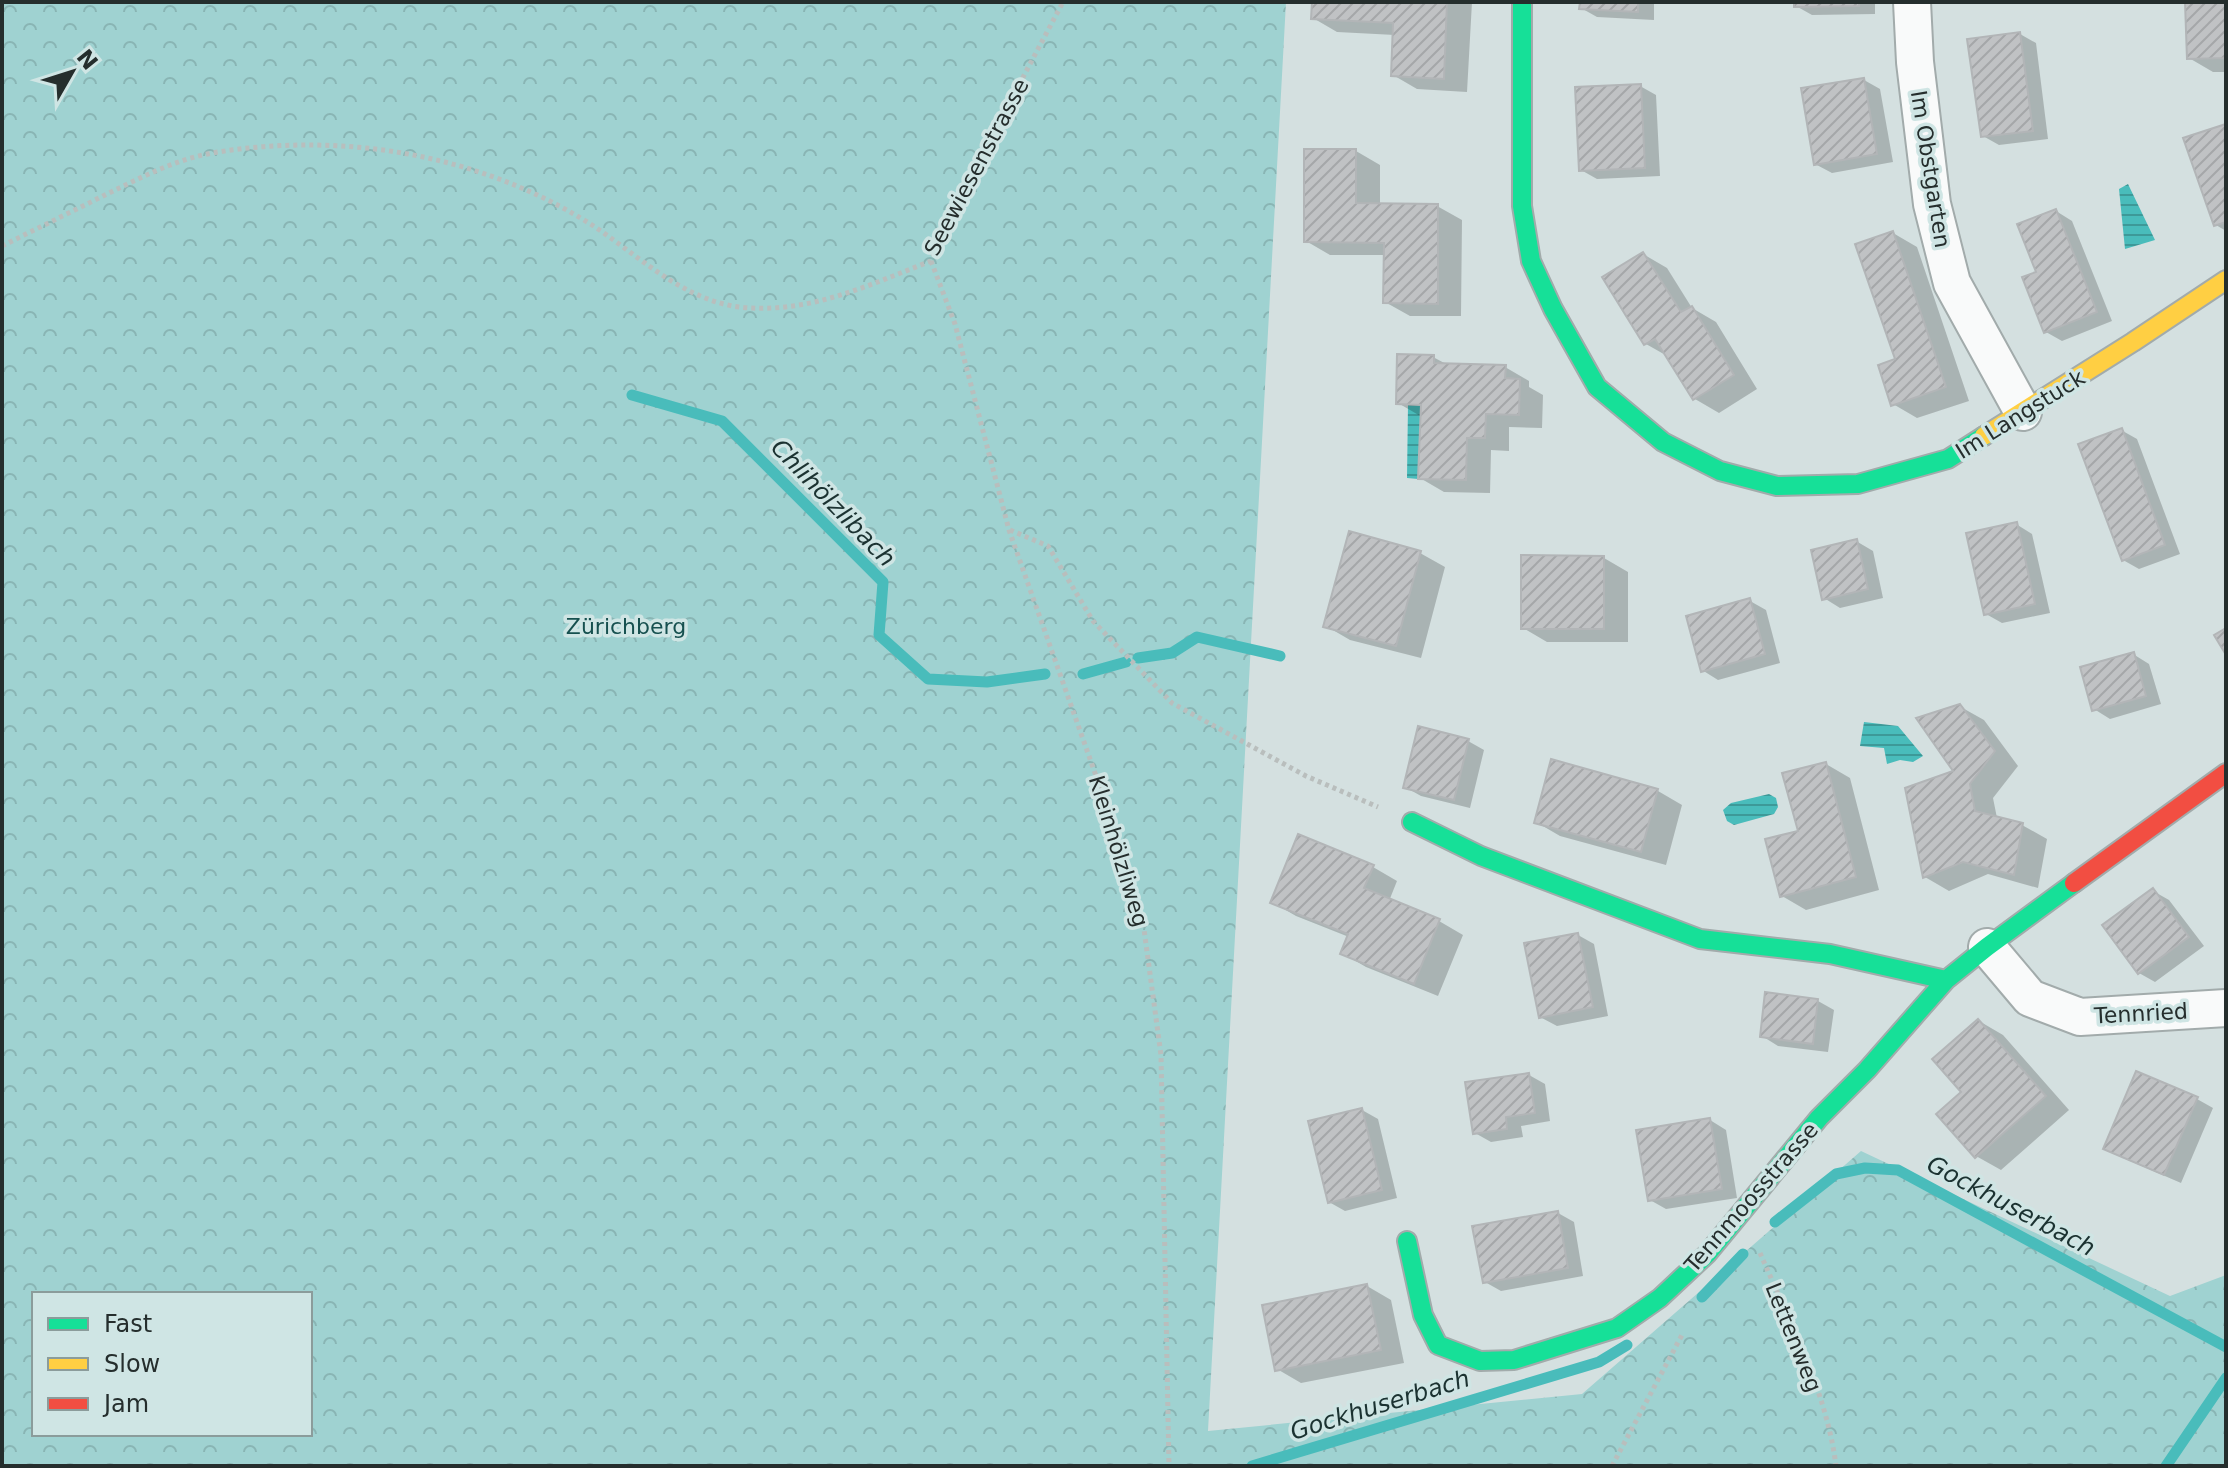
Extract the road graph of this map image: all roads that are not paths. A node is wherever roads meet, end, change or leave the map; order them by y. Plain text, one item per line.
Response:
1 (1522, 2) edge
2 (1912, 2) edge
3 (2226, 280) edge
4 (2023, 412) junction
5 (2226, 773) edge
6 (1412, 822) road end
7 (1987, 947) junction
8 (1946, 980) junction
9 (2226, 1008) edge
10 (1407, 1241) dead end

1 - 4 street, Im Langstuck
2 - 4 street, Im Obstgarten
3 - 4 street, Im Langstuck
5 - 7 street, Tennmoosstrasse
6 - 8 street
7 - 8 street, Tennmoosstrasse
7 - 9 street, Tennried
8 - 10 street, Tennmoosstrasse

